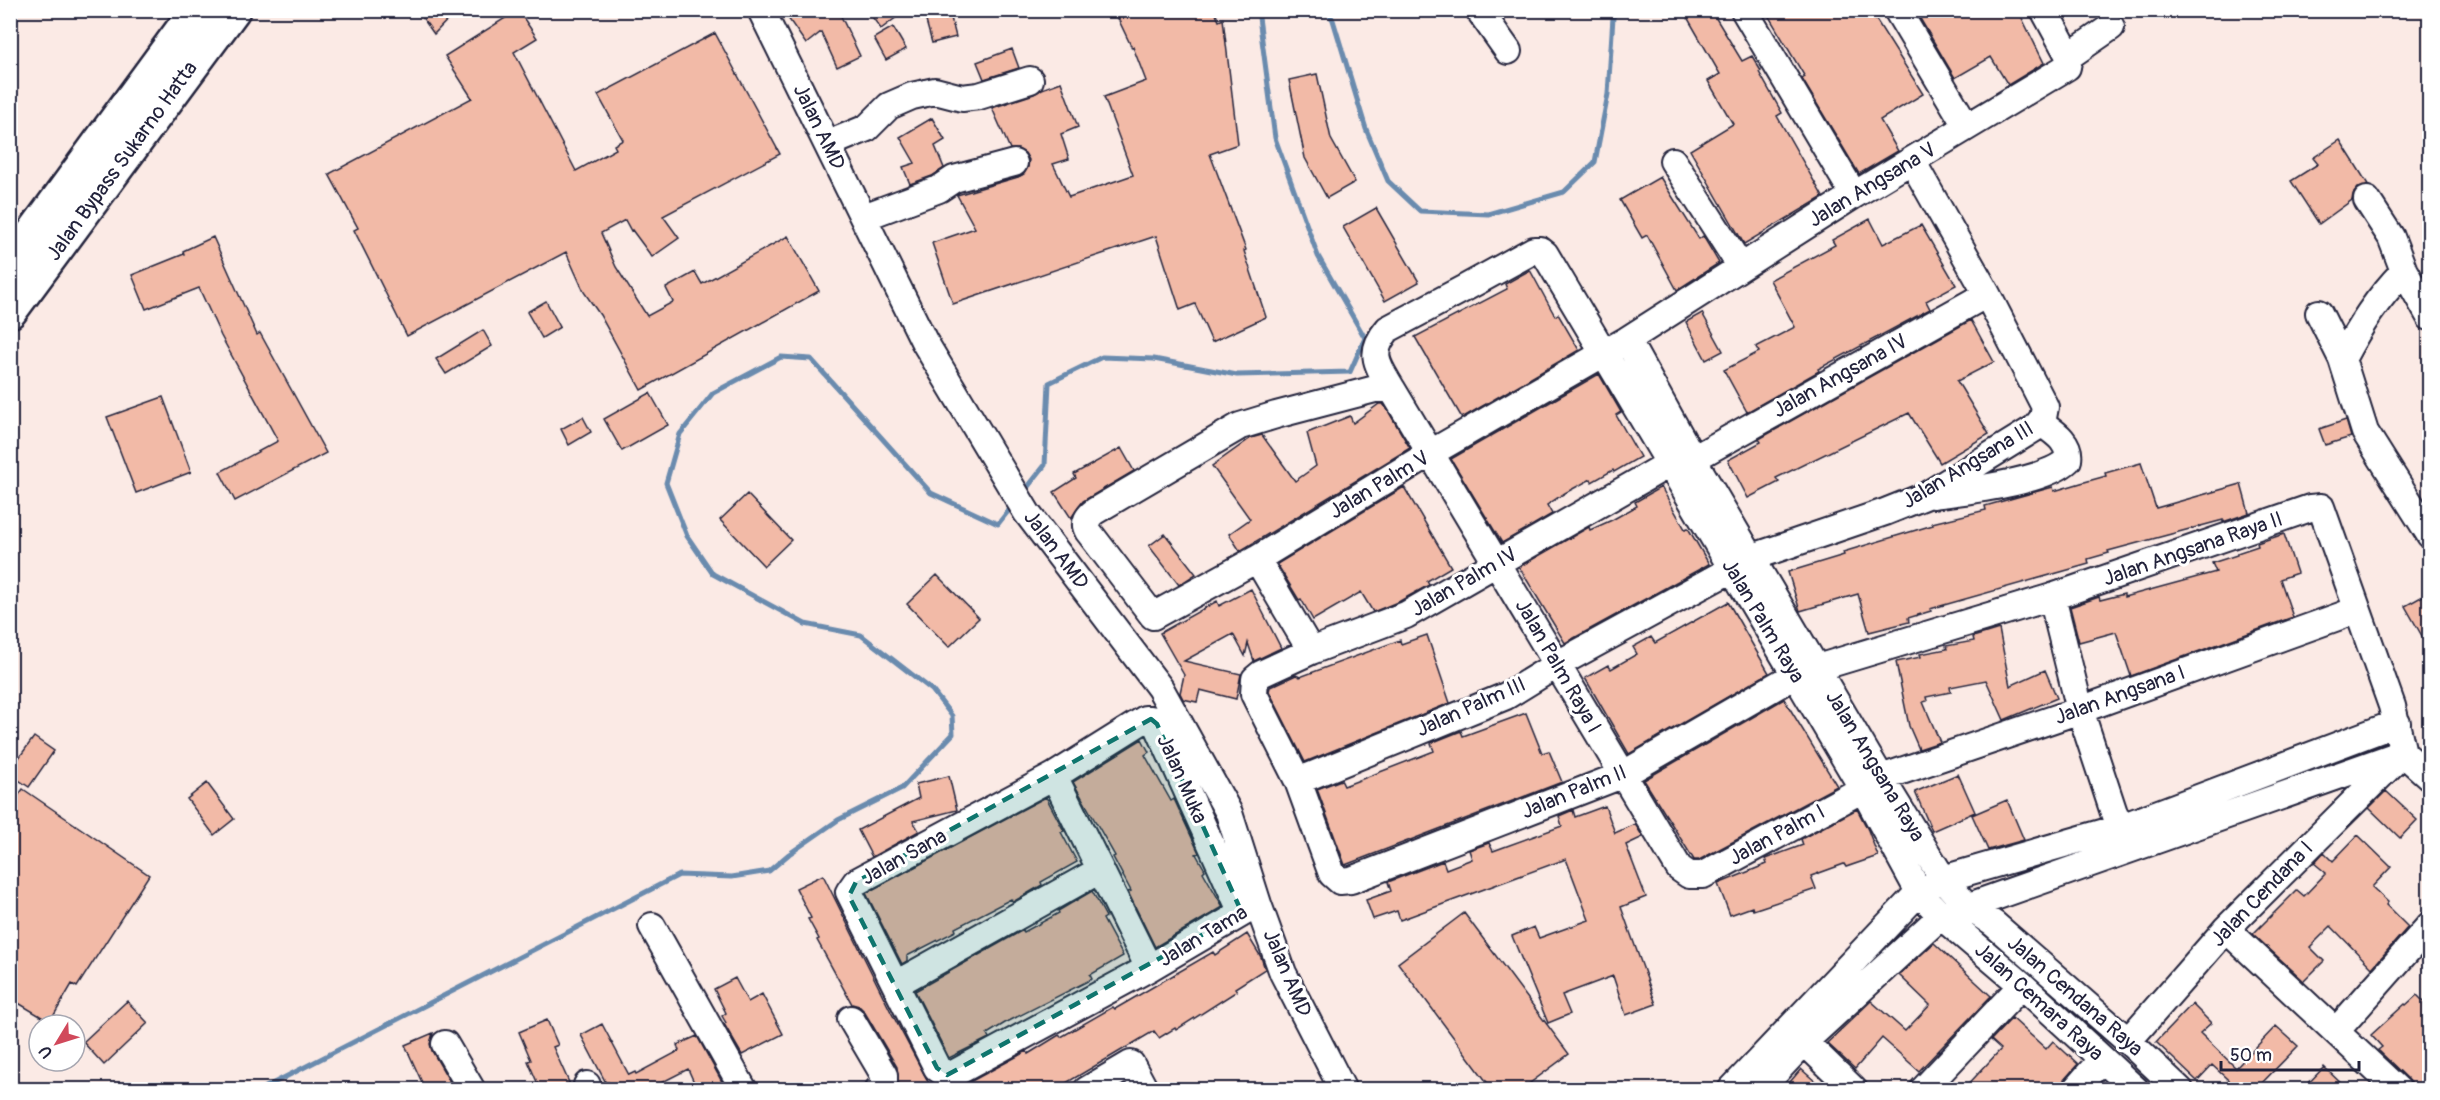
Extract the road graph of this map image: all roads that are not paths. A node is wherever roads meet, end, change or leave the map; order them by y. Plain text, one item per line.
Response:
1 (196, 10) edge
2 (233, 10) edge
3 (761, 10) edge
4 (1479, 10) edge
5 (1744, 10) edge
6 (1898, 10) edge
7 (2044, 10) edge
8 (2111, 27) dead end
9 (1508, 51) dead end
10 (2069, 56) junction
11 (1030, 80) dead end
12 (1967, 127) junction
13 (828, 144) junction
14 (1673, 161) dead end
15 (1912, 161) junction
16 (1014, 164) dead end
17 (1854, 195) junction
18 (2367, 200) dead end
19 (864, 217) junction
20 (10, 265) edge
21 (1741, 267) junction
22 (2404, 271) junction
23 (1987, 294) junction
24 (10, 311) edge
25 (2319, 313) dead end
26 (2430, 317) edge
27 (1627, 340) junction
28 (1603, 352) junction
29 (2342, 359) junction
30 (1392, 389) junction
31 (2040, 422) junction
32 (1429, 454) junction
33 (1681, 461) junction
34 (1924, 496) junction
35 (2430, 535) edge
36 (1257, 559) junction
37 (1497, 562) junction
38 (1742, 563) junction
39 (2052, 597) junction
40 (2357, 610) junction
41 (1311, 651) junction
42 (1558, 664) junction
43 (1806, 671) junction
44 (2080, 710) junction
45 (2397, 723) junction
46 (2403, 753) junction
47 (1622, 775) junction
48 (1054, 776) junction
49 (2430, 777) edge
50 (1298, 781) junction
51 (1872, 783) junction
52 (2121, 839) junction
53 (1100, 870) junction
54 (1689, 875) joint
55 (1944, 879) junction
56 (1919, 892) junction
57 (1967, 906) junction
58 (1250, 908) junction
59 (1941, 916) junction
60 (2430, 925) edge
61 (652, 926) dead end
62 (2226, 929) junction
63 (1149, 968) junction
64 (896, 984) junction
65 (2022, 985) junction
66 (851, 1019) dead end
67 (2337, 1030) junction
68 (1797, 1034) junction
69 (2128, 1041) junction
70 (445, 1044) dead end
71 (2102, 1059) junction
72 (471, 1089) edge
73 (744, 1089) edge
74 (879, 1089) edge
75 (1087, 1089) edge
76 (1145, 1089) edge
77 (1343, 1089) edge
78 (1731, 1089) edge
79 (1759, 1089) edge
80 (1854, 1089) edge
81 (1923, 1089) edge
82 (2075, 1089) edge
83 (2136, 1089) edge
84 (2180, 1089) edge
85 (2398, 1089) edge

1 - 20 highway, Jalan Bypass Sukarno Hatta
2 - 24 highway, Jalan Bypass Sukarno Hatta
3 - 13 street, Jalan AMD
4 - 9 street
5 - 17 street
6 - 12 street
7 - 10 street
8 - 10 street, Jalan Angsana V
10 - 12 street, Jalan Angsana V
11 - 13 street
12 - 15 street, Jalan Angsana V
13 - 19 street, Jalan AMD
14 - 21 street
15 - 17 street, Jalan Angsana V
15 - 23 street, Jalan Angsana III
16 - 19 street
17 - 21 street, Jalan Angsana V
18 - 22 street
19 - 58 street, Jalan AMD
21 - 27 street, Jalan Angsana V
22 - 26 street
22 - 29 street
23 - 31 street, Jalan Angsana III
23 - 33 street, Jalan Angsana IV
25 - 29 street
27 - 28 street, Jalan Palm V
27 - 33 street, Jalan Angsana Raya
28 - 30 street, Jalan Palm Raya I
28 - 32 street, Jalan Palm V
28 - 33 street
29 - 35 street
30 - 32 street, Jalan Palm Raya I
30 - 36 street, Jalan Palm V
31 - 34 street, Jalan Angsana III
31 - 34 street
32 - 36 street, Jalan Palm V
32 - 37 street, Jalan Palm Raya I
33 - 37 street, Jalan Palm IV
33 - 38 street, Jalan Angsana Raya
34 - 38 street, Jalan Angsana III
36 - 41 street
37 - 41 street, Jalan Palm IV
37 - 42 street, Jalan Palm Raya I
38 - 42 street, Jalan Palm III
38 - 43 street, Jalan Angsana Raya
39 - 40 street, Jalan Angsana Raya II
39 - 43 street, Jalan Angsana Raya II
39 - 44 street
40 - 44 street, Jalan Angsana I
40 - 45 street, Jalan Angsana Raya II
41 - 50 street, Jalan Palm IV
42 - 47 street, Jalan Palm Raya I
42 - 50 street, Jalan Palm III
43 - 47 street, Jalan Palm II
43 - 51 street, Jalan Angsana Raya
44 - 51 street, Jalan Angsana I
44 - 52 street
45 - 46 street, Jalan Angsana Raya II
45 - 52 street
46 - 49 street
46 - 52 street
46 - 62 street, Jalan Cendana I
47 - 50 street, Jalan Palm II
47 - 54 street, Jalan Palm Raya I
48 - 53 street
48 - 58 street, Jalan Muka
48 - 64 street, Jalan Sana
51 - 54 street, Jalan Palm I
51 - 55 street, Jalan Angsana Raya
51 - 56 street
52 - 55 street
52 - 57 street
53 - 63 street
53 - 64 street
55 - 56 street
55 - 57 street, Jalan Angsana Raya
56 - 59 street, Jalan Cemara Raya
56 - 68 street
57 - 59 street
57 - 69 street, Jalan Cendana Raya
58 - 63 street, Jalan Tama
58 - 77 street, Jalan AMD
59 - 65 street, Jalan Cemara Raya
59 - 68 street
60 - 67 street
61 - 73 street
62 - 67 street
62 - 69 street, Jalan Cendana I
63 - 64 street, Jalan Sana
65 - 71 street, Jalan Cemara Raya
65 - 81 street
66 - 74 street
67 - 85 street
68 - 78 street
68 - 79 street
68 - 80 street
69 - 84 street, Jalan Cendana Raya
70 - 72 street
71 - 82 street
71 - 83 street, Jalan Cemara Raya
75 - 76 street

